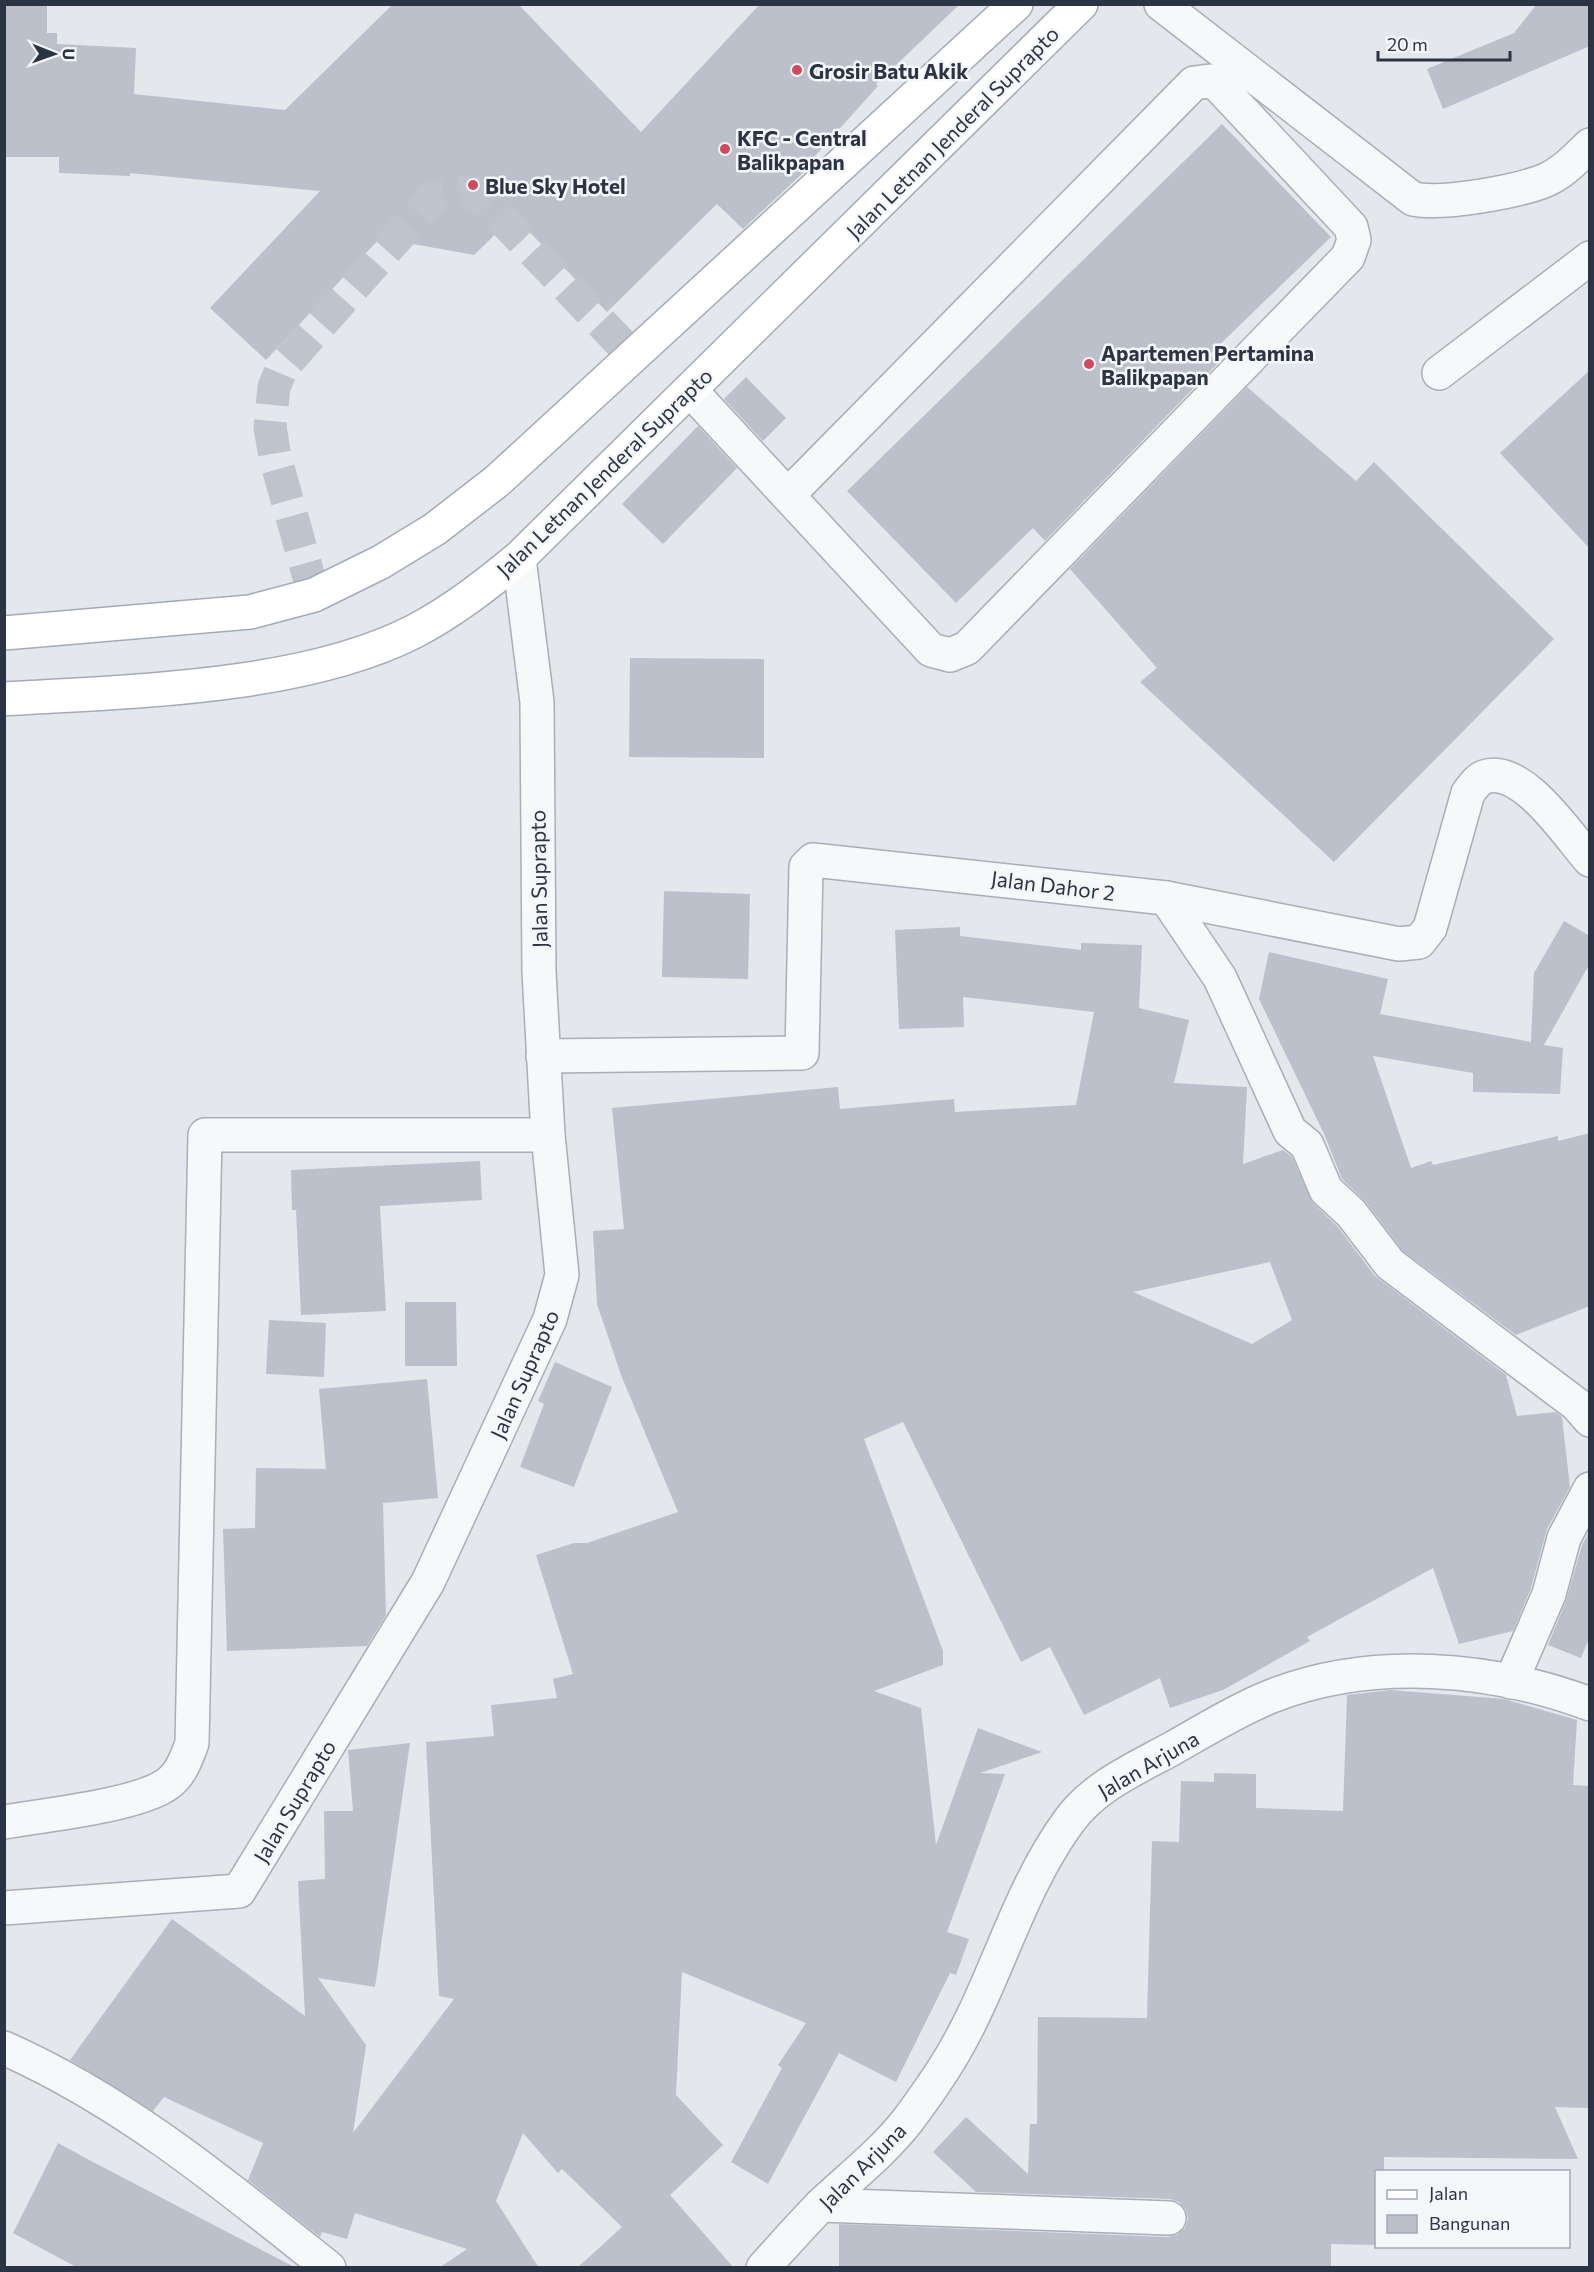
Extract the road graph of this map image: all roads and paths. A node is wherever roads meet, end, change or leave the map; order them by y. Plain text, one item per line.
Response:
1 (1016, 4) edge
2 (1081, 4) edge
3 (1161, 4) edge
4 (1590, 145) edge
5 (1590, 258) edge
6 (1439, 373) dead end
7 (690, 390) junction
8 (788, 495) junction
9 (519, 558) junction
10 (4, 633) edge
11 (4, 699) edge
12 (1590, 860) edge
13 (1166, 898) junction
14 (543, 1056) junction
15 (548, 1135) junction
16 (1590, 1420) edge
17 (1590, 1489) edge
18 (1511, 1682) junction
19 (1590, 1704) edge
20 (4, 1822) edge
21 (4, 1908) edge
22 (4, 2048) edge
23 (821, 2205) junction
24 (1169, 2218) dead end
25 (329, 2268) edge
26 (763, 2268) edge

1 - 10 main road
2 - 7 main road, Jalan Letnan Jenderal Suprapto
3 - 4 street
5 - 6 street
7 - 8 street
7 - 9 main road, Jalan Letnan Jenderal Suprapto
8 - 8 street
9 - 11 main road, Jalan Letnan Jenderal Suprapto
9 - 14 street, Jalan Suprapto
12 - 13 street, Jalan Dahor 2
13 - 14 street, Jalan Dahor 2
13 - 16 street
14 - 15 street, Jalan Suprapto
15 - 20 street
15 - 21 street, Jalan Suprapto
17 - 18 street
18 - 19 street, Jalan Arjuna
18 - 23 street, Jalan Arjuna
22 - 25 street
23 - 24 street
23 - 26 street, Jalan Arjuna

